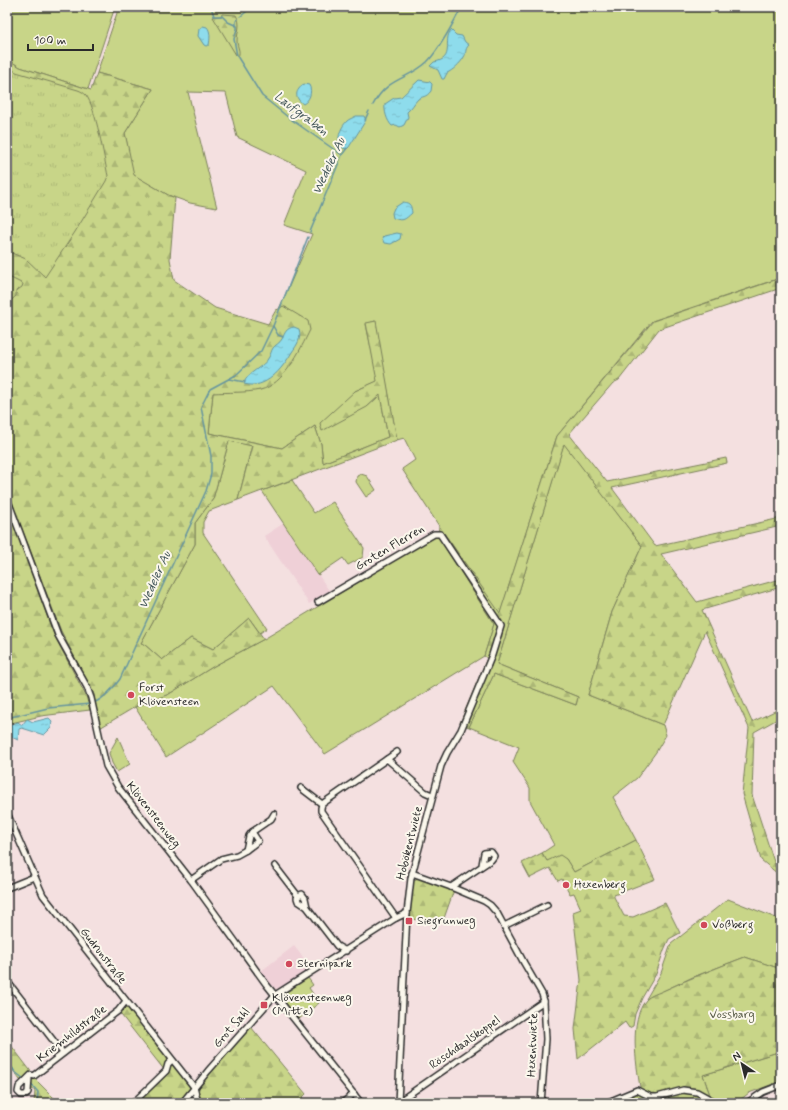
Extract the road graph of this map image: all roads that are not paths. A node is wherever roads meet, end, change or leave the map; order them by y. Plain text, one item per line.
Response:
1 (7, 498) edge
2 (318, 602) dead end
3 (501, 626) joint
4 (397, 752) dead end
5 (387, 759) junction
6 (301, 788) dead end
7 (432, 795) junction
8 (322, 804) junction
9 (7, 813) edge
10 (274, 814) dead end
11 (252, 832) junction
12 (246, 850) junction
13 (482, 865) dead end
14 (275, 866) dead end
15 (412, 873) junction
16 (34, 877) junction
17 (191, 880) junction
18 (451, 887) junction
19 (7, 888) edge
20 (547, 904) dead end
21 (407, 913) junction
22 (396, 918) junction
23 (504, 926) junction
24 (337, 946) junction
25 (346, 951) junction
26 (337, 956) junction
27 (7, 980) edge
28 (275, 995) junction
29 (126, 1001) junction
30 (544, 1001) junction
31 (64, 1053) junction
32 (172, 1060) junction
33 (28, 1078) junction
34 (781, 1085) edge
35 (194, 1087) junction
36 (354, 1094) junction
37 (133, 1103) edge
38 (182, 1103) edge
39 (198, 1103) edge
40 (342, 1103) edge
41 (361, 1103) edge
42 (398, 1103) edge
43 (541, 1103) edge
44 (606, 1103) edge
45 (717, 1103) edge
46 (747, 1103) edge

1 - 17 street, Klövensteenweg
2 - 3 street, Groten Flerren
3 - 7 street, Hobökentwiete
4 - 5 street
5 - 7 street
5 - 8 street
6 - 8 street
7 - 15 street, Hobökentwiete
8 - 22 street
9 - 16 street, Gudrunstraße
10 - 11 street
11 - 12 street
11 - 12 street
12 - 17 street
13 - 18 street
14 - 24 street
15 - 18 street, Hexentwiete
15 - 21 street, Hobökentwiete
16 - 19 street
16 - 29 street, Gudrunstraße
17 - 28 street, Klövensteenweg
18 - 23 street, Hexentwiete
20 - 23 street
21 - 22 street, Grot Sahl
21 - 42 street, Hobökentwiete
22 - 25 street, Grot Sahl
23 - 30 street, Hexentwiete
24 - 25 street
24 - 26 street
25 - 26 street, Grot Sahl
26 - 28 street, Grot Sahl
27 - 31 street
28 - 35 street, Grot Sahl
28 - 36 street, Klövensteenweg
29 - 31 street, Kriemhildstraße
29 - 32 street, Gudrunstraße
30 - 42 street, Röschdaalskoppel
30 - 43 street, Hexentwiete
31 - 33 street, Kriemhildstraße
32 - 35 street, Gudrunstraße
32 - 37 street
33 - 33 street, Kriemhildstraße
34 - 46 street
35 - 38 street, Grot Sahl
35 - 39 street, Gudrunstraße
36 - 40 street
36 - 41 street, Klövensteenweg
44 - 45 street

